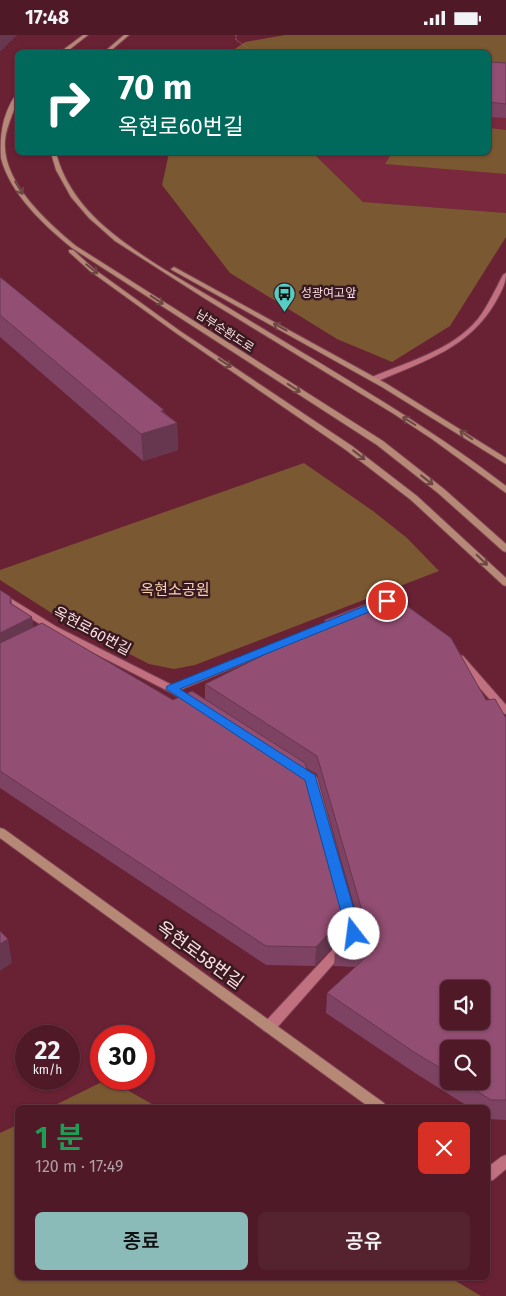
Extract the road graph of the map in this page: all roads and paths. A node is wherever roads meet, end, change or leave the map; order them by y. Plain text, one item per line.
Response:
1 (86, 35) edge
2 (127, 35) edge
3 (236, 35) edge
4 (65, 50) edge
5 (109, 50) edge
6 (249, 50) edge
7 (15, 99) edge
8 (54, 155) edge
9 (91, 217) junction
10 (45, 223) junction
11 (506, 275) edge
12 (375, 379) junction
13 (506, 462) edge
14 (506, 490) edge
15 (506, 549) edge
16 (506, 583) edge
17 (0, 595) edge
18 (333, 623) edge
19 (450, 649) edge
20 (172, 689) junction
21 (204, 710) edge
22 (506, 711) edge
23 (286, 762) edge
24 (3, 838) edge
25 (269, 1027) junction
26 (376, 1105) edge
27 (506, 1161) edge
28 (490, 1173) edge

1 - 4 main road
2 - 5 main road
3 - 6 path
7 -> 10 main road, 남부순환도로
8 - 9 main road, 남부순환도로
12 -> 9 main road
14 -> 9 main road, 남부순환도로
10 -> 15 main road, 남부순환도로
10 -> 16 main road
11 - 12 street
13 -> 12 main road
17 - 20 street, 옥현로60번길
18 - 20 street
19 - 22 street
20 - 21 street, 옥현로60번길
23 - 25 street
24 - 25 main road, 옥현로58번길
25 - 26 main road, 옥현로58번길
27 - 28 street

